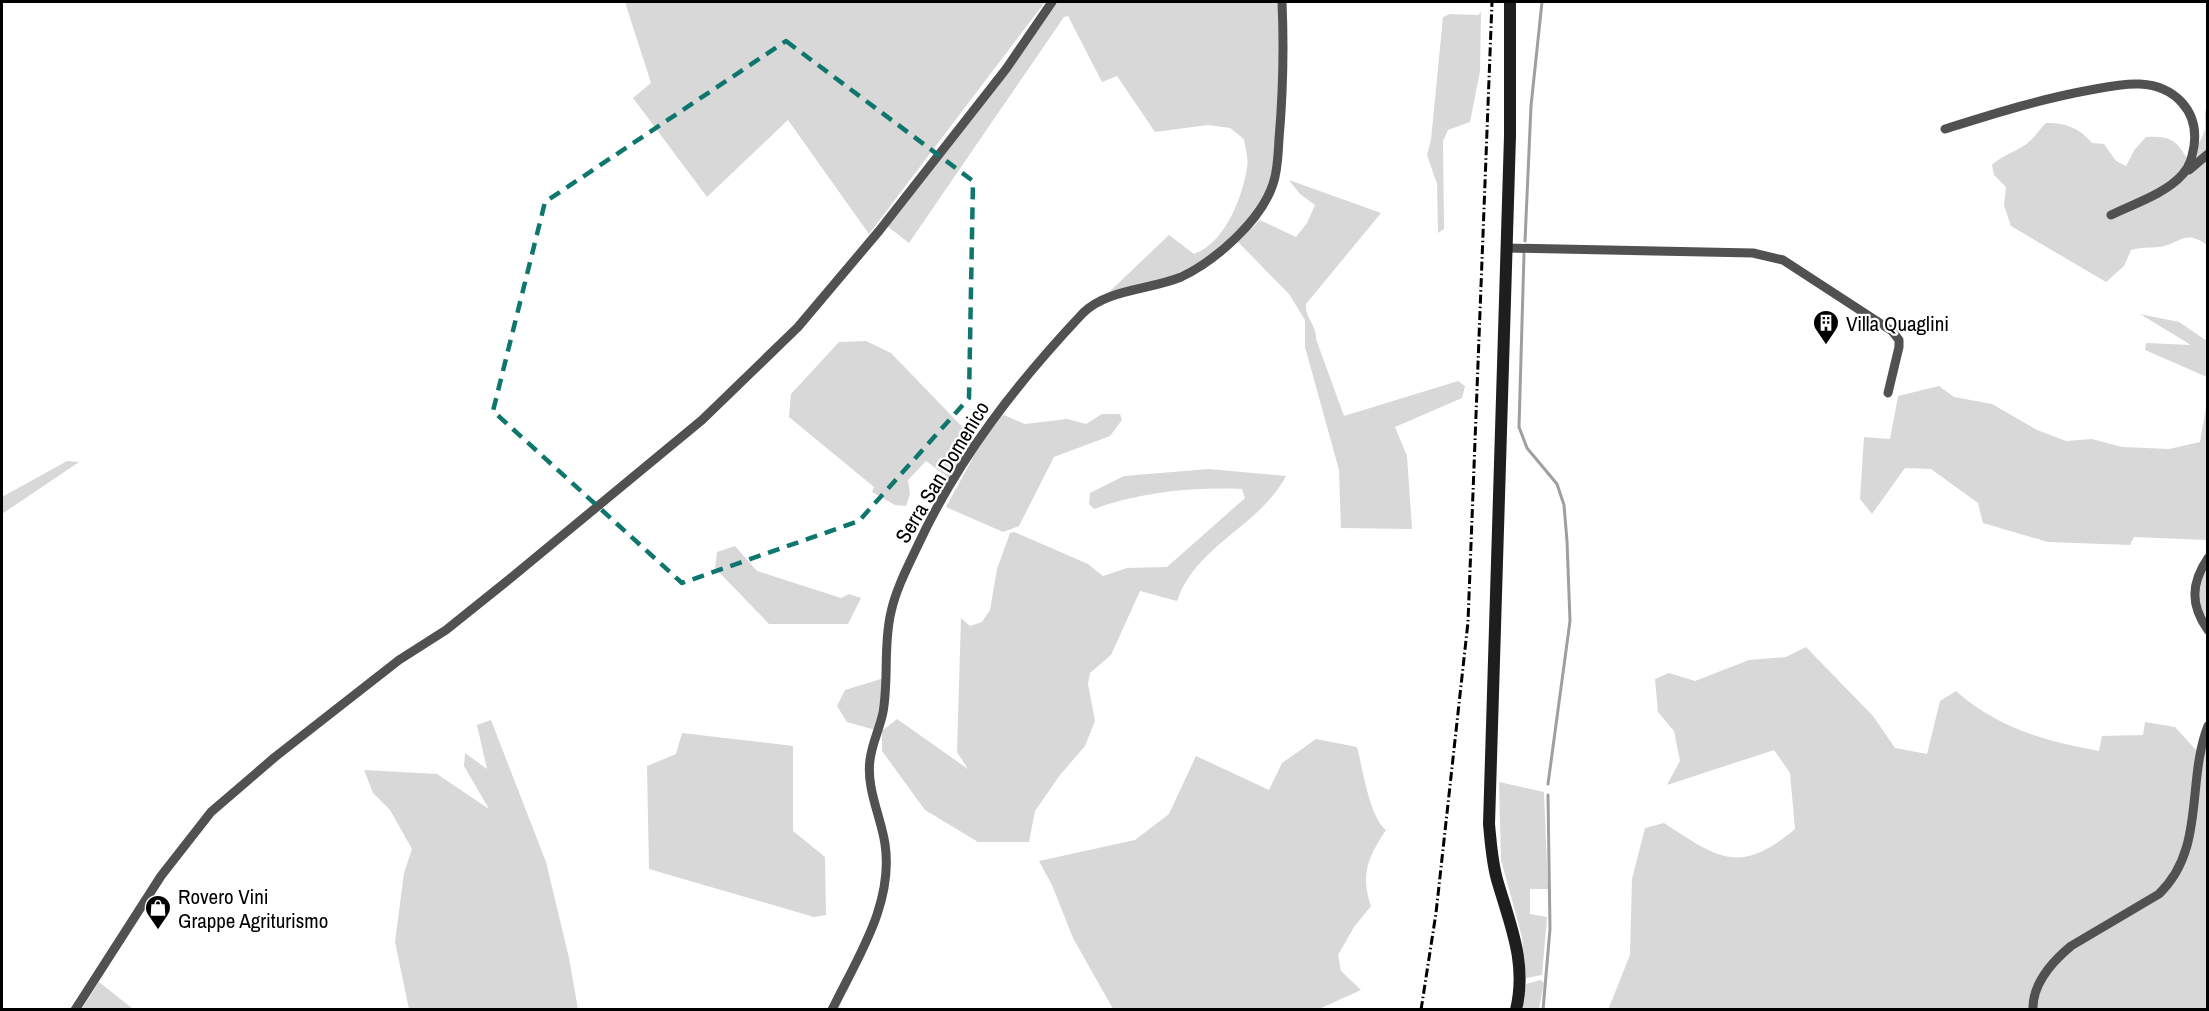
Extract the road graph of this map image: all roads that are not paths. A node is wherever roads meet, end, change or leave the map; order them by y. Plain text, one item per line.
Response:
1 (1052, 2) edge
2 (1282, 2) edge
3 (1510, 2) edge
4 (1945, 129) dead end
5 (2208, 154) edge
6 (2182, 176) junction
7 (2111, 215) dead end
8 (1507, 248) junction
9 (1888, 393) dead end
10 (2208, 558) edge
11 (2208, 630) edge
12 (2208, 726) edge
13 (75, 1010) edge
14 (832, 1010) edge
15 (1516, 1010) edge
16 (2033, 1010) edge

1 - 13 street
2 - 14 street, Serra San Domenico
3 - 8 street
4 - 6 street
5 - 6 street
6 - 7 street
8 - 9 street
8 - 15 street
10 - 11 street
12 - 16 street

